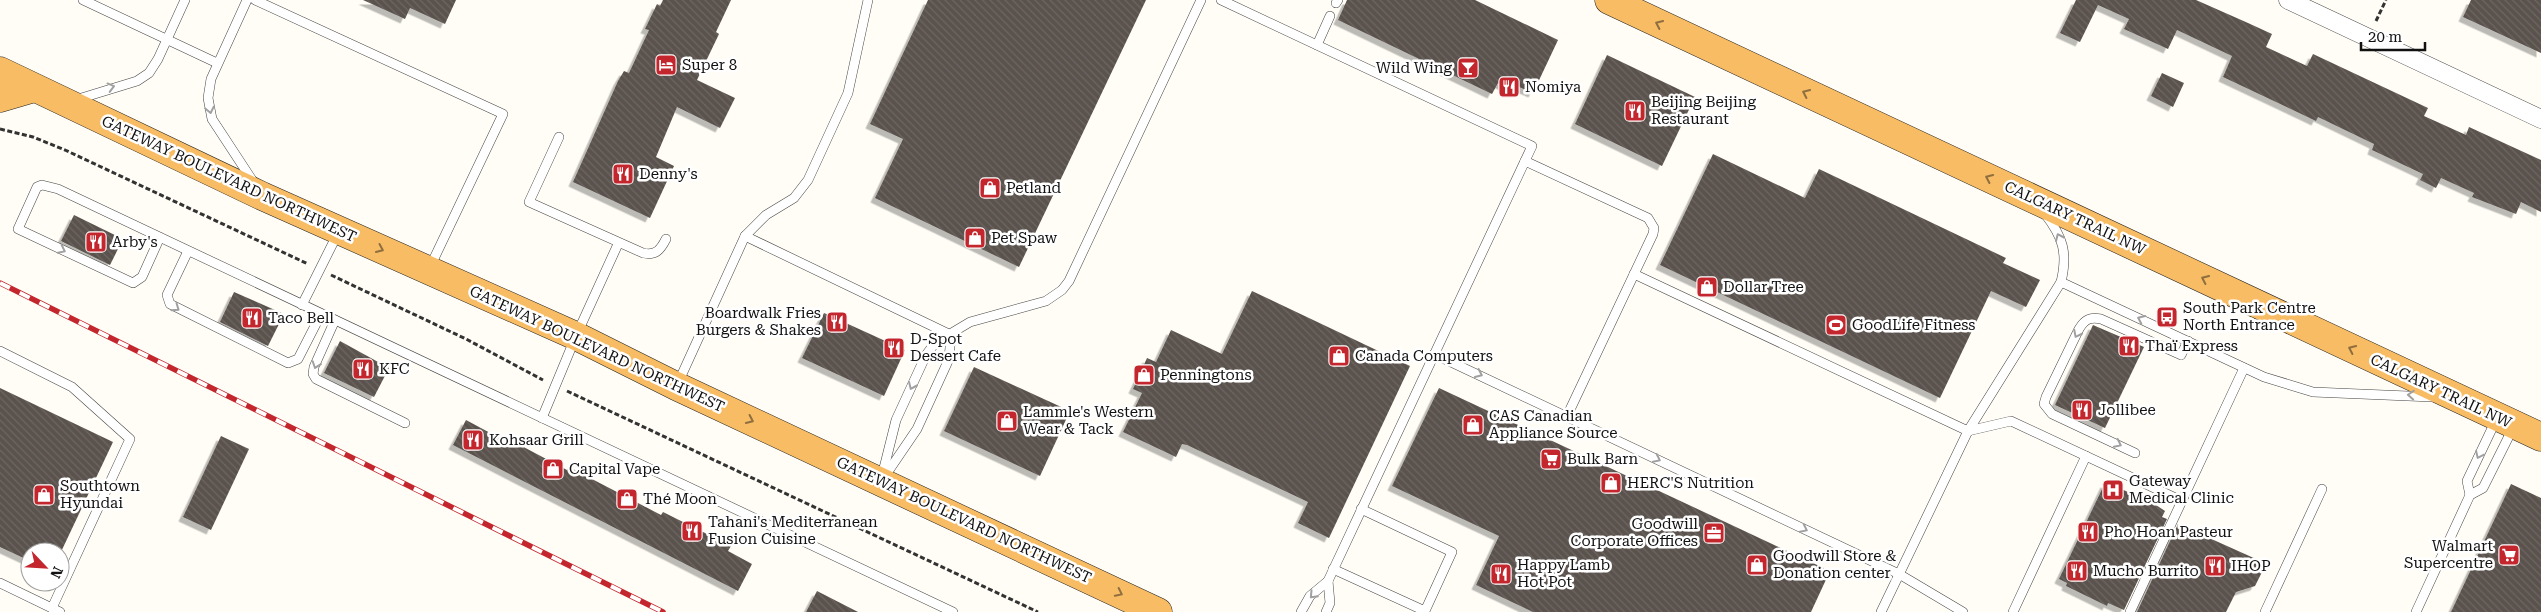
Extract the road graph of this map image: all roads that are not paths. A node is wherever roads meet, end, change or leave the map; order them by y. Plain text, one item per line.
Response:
1 (83, 0) edge
2 (185, 0) edge
3 (247, 0) edge
4 (255, 0) edge
5 (868, 0) edge
6 (1201, 0) edge
7 (1221, 0) edge
8 (1608, 0) edge
9 (2288, 0) edge
10 (1330, 16) dead end
11 (168, 40) junction
12 (1317, 45) junction
13 (217, 62) junction
14 (0, 71) edge
15 (34, 88) junction
16 (0, 98) edge
17 (65, 103) junction
18 (2541, 119) edge
19 (559, 137) dead end
20 (1525, 161) junction
21 (262, 196) junction
22 (2033, 199) junction
23 (339, 231) junction
24 (746, 236) junction
25 (160, 238) junction
26 (666, 239) dead end
27 (618, 244) junction
28 (188, 251) junction
29 (428, 271) junction
30 (1634, 274) junction
31 (2060, 282) junction
32 (302, 305) junction
33 (321, 314) junction
34 (335, 320) junction
35 (951, 335) junction
36 (576, 336) junction
37 (2188, 341) junction
38 (0, 351) edge
39 (1434, 354) junction
40 (2244, 368) junction
41 (676, 386) junction
42 (2460, 399) junction
43 (1567, 416) junction
44 (542, 418) junction
45 (2506, 421) junction
46 (405, 423) dead end
47 (1968, 431) junction
48 (2541, 437) edge
49 (2135, 453) dead end
50 (2086, 456) junction
51 (880, 482) junction
52 (2322, 489) dead end
53 (2470, 495) junction
54 (2182, 501) junction
55 (1362, 509) junction
56 (1333, 569) junction
57 (1899, 574) junction
58 (1328, 581) junction
59 (0, 583) edge
60 (56, 610) edge
61 (1427, 611) edge
62 (952, 612) edge
63 (1158, 612) edge
64 (1301, 612) edge
65 (1326, 612) edge
66 (1882, 612) edge
67 (1963, 612) edge
68 (2013, 612) edge
69 (2130, 612) edge
70 (2265, 612) edge
71 (2416, 612) edge

1 - 11 lane
2 - 11 lane
3 - 13 lane
4 - 29 lane
5 - 24 lane
6 - 35 lane
7 - 12 lane
22 -> 8 highway, CALGARY TRAIL NW
9 - 18 street
10 - 12 lane
11 - 13 lane
17 -> 11 lane
12 - 20 lane
13 -> 21 lane
14 - 15 highway, GATEWAY BOULEVARD NORTHWEST
15 - 16 highway
15 - 17 highway, GATEWAY BOULEVARD NORTHWEST
17 - 21 highway, GATEWAY BOULEVARD NORTHWEST
19 - 27 lane
20 - 30 lane
20 - 39 lane
21 - 23 highway, GATEWAY BOULEVARD NORTHWEST
31 -> 22 lane
42 -> 22 highway, CALGARY TRAIL NW
23 -> 29 highway, GATEWAY BOULEVARD NORTHWEST
23 - 32 lane
24 - 35 lane
24 - 41 lane
25 -> 25 lane
25 - 28 lane
26 - 27 lane
27 - 36 lane
28 - 32 lane
28 -> 33 lane
29 - 36 highway, GATEWAY BOULEVARD NORTHWEST
30 - 43 lane
30 - 47 lane
37 -> 31 lane
31 - 47 lane
32 - 33 lane
33 - 34 lane
34 - 44 lane
34 -> 46 lane
35 - 51 lane
35 -> 51 lane
36 - 41 highway, GATEWAY BOULEVARD NORTHWEST
36 - 44 lane
37 - 40 lane
37 -> 49 lane
38 - 60 lane
39 -> 43 lane
39 - 55 lane
42 -> 40 lane
40 - 54 lane
41 -> 51 highway, GATEWAY BOULEVARD NORTHWEST
42 - 45 highway, CALGARY TRAIL NW
43 -> 57 lane
44 - 62 lane
45 - 48 highway, CALGARY TRAIL NW
45 - 53 lane
45 -> 53 lane
47 - 50 lane
47 - 57 lane
50 - 54 lane
50 - 68 lane
51 -> 63 highway, GATEWAY BOULEVARD NORTHWEST
52 - 70 lane
53 - 71 lane
54 - 69 lane
55 - 56 lane
55 - 61 lane
56 - 58 lane
56 - 61 lane
57 - 66 lane
57 - 67 lane
58 -> 64 lane
58 - 65 lane
59 - 60 lane

